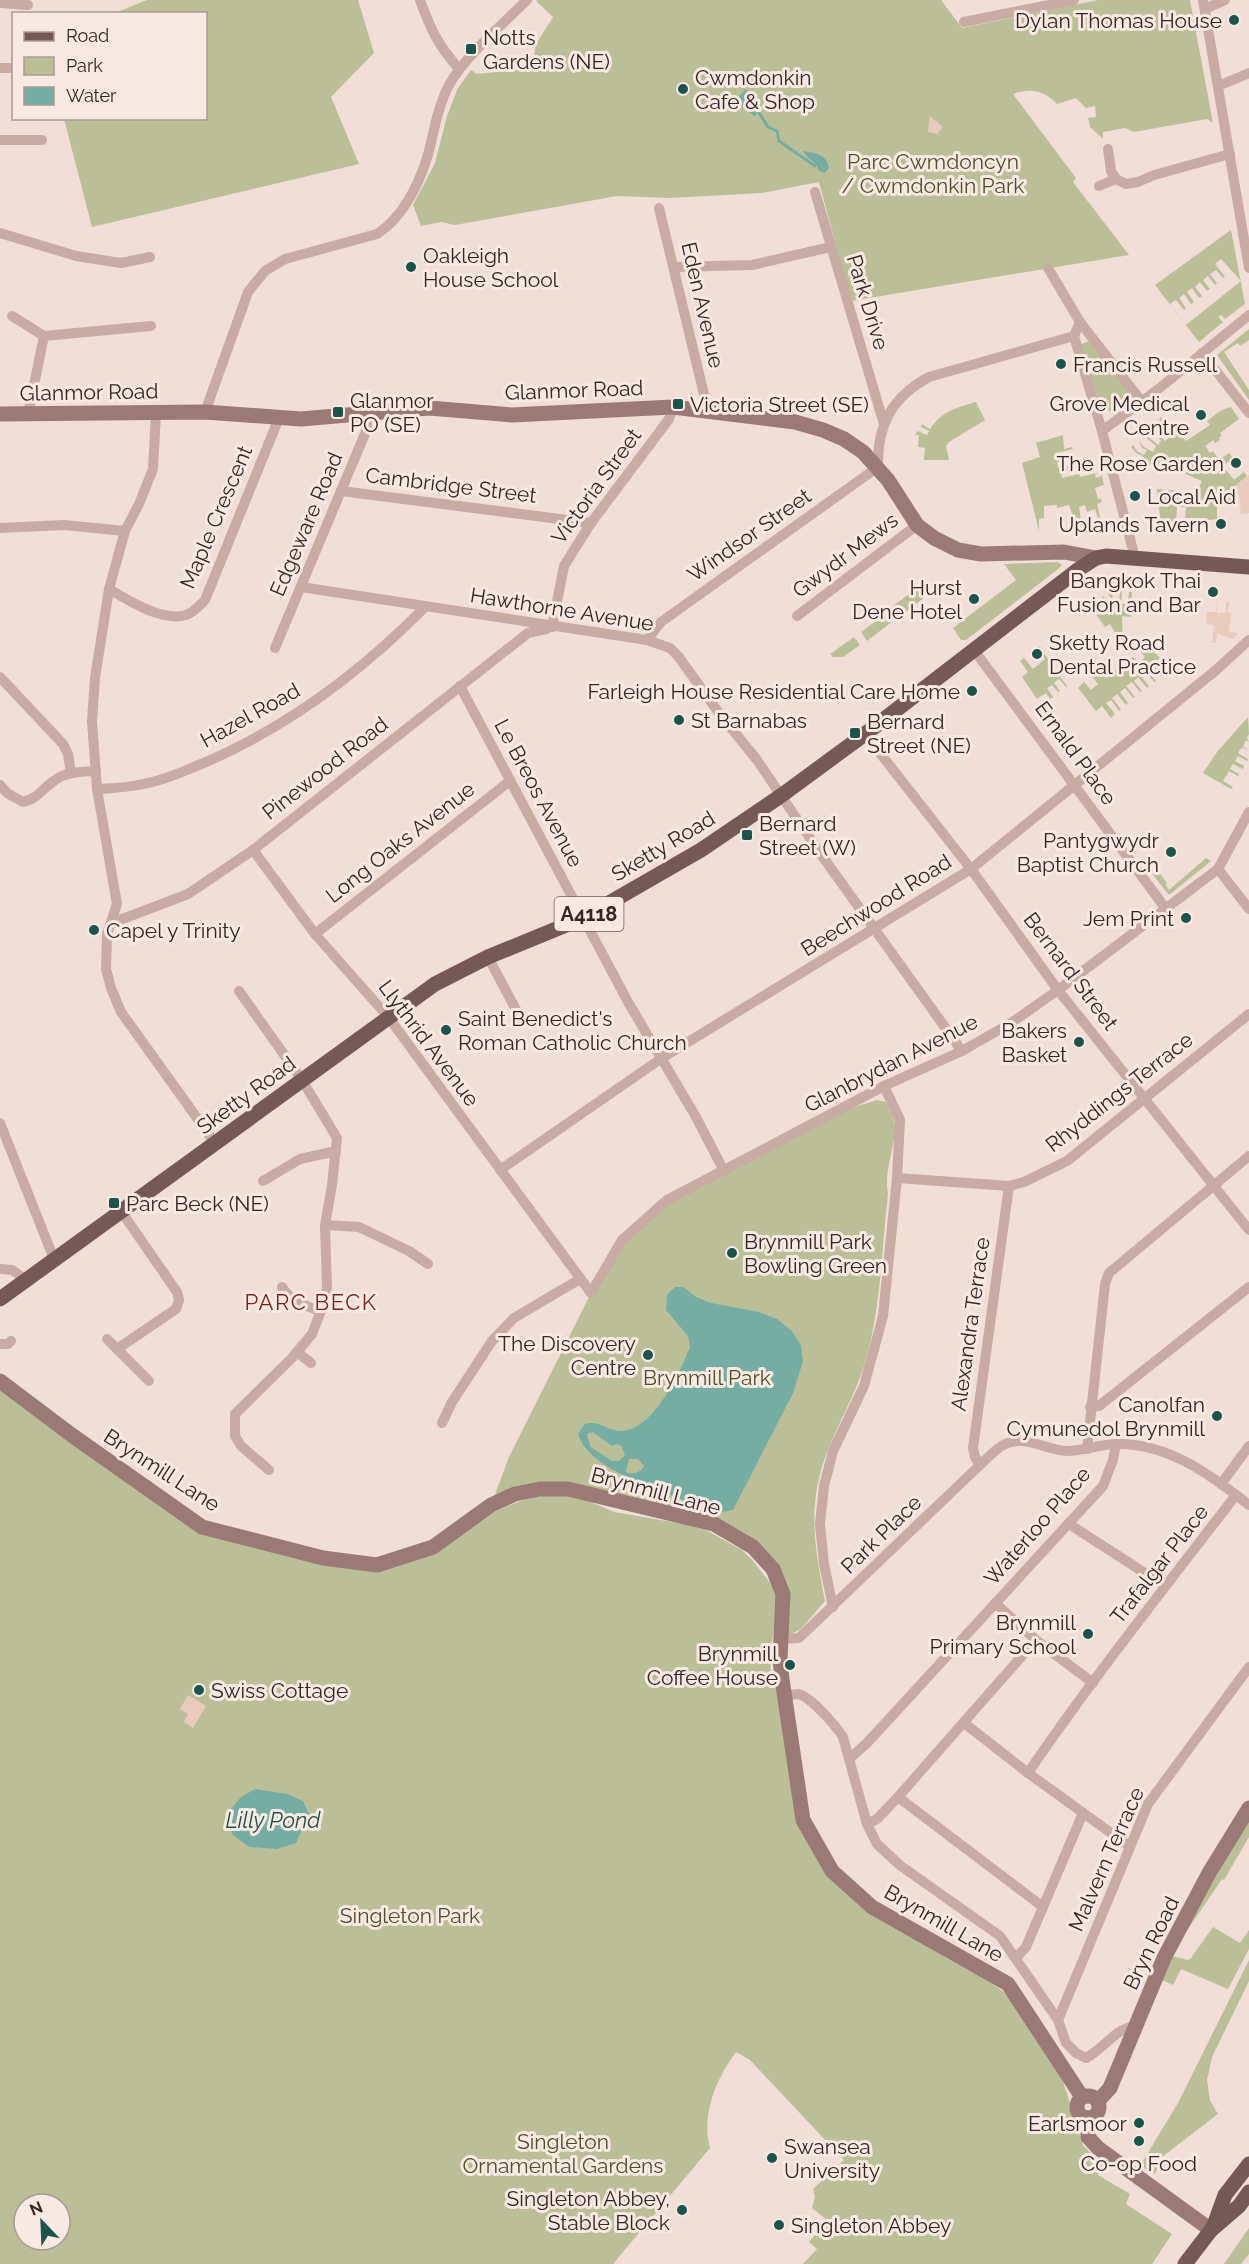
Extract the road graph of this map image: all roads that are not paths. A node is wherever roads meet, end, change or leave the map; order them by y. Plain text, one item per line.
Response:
1 (420, 0) edge
2 (526, 0) edge
3 (1074, 0) edge
4 (1225, 0) edge
5 (0, 3) edge
6 (28, 5) dead end
7 (1204, 5) edge
8 (964, 22) dead end
9 (459, 69) junction
10 (1249, 72) edge
11 (1218, 86) junction
12 (0, 140) edge
13 (42, 140) dead end
14 (1108, 149) dead end
15 (1230, 154) junction
16 (1116, 179) junction
17 (1099, 186) dead end
18 (815, 192) dead end
19 (1249, 196) edge
20 (1238, 206) junction
21 (659, 208) dead end
22 (0, 233) edge
23 (831, 247) junction
24 (150, 257) dead end
25 (674, 267) junction
26 (1048, 268) dead end
27 (1249, 268) edge
28 (1249, 315) edge
29 (12, 316) dead end
30 (1080, 322) junction
31 (151, 326) dead end
32 (44, 336) junction
33 (1074, 336) junction
34 (1202, 353) junction
35 (1142, 402) junction
36 (673, 407) junction
37 (708, 411) junction
38 (156, 412) junction
39 (205, 412) junction
40 (1249, 413) edge
41 (0, 414) edge
42 (28, 414) junction
43 (367, 414) junction
44 (279, 418) junction
45 (884, 424) junction
46 (1102, 431) junction
47 (878, 467) junction
48 (341, 491) junction
49 (591, 523) junction
50 (917, 525) junction
51 (0, 528) edge
52 (125, 531) junction
53 (1096, 558) junction
54 (1135, 558) junction
55 (1249, 567) edge
56 (301, 587) junction
57 (109, 589) junction
58 (426, 607) junction
59 (797, 616) dead end
60 (552, 627) junction
61 (647, 640) junction
62 (1249, 640) edge
63 (275, 648) dead end
64 (974, 650) junction
65 (0, 677) edge
66 (460, 686) junction
67 (865, 734) junction
68 (96, 771) junction
69 (71, 773) junction
70 (510, 781) junction
71 (1074, 784) junction
72 (0, 785) edge
73 (97, 789) junction
74 (782, 795) junction
75 (1249, 812) edge
76 (253, 850) junction
77 (971, 869) junction
78 (1218, 869) junction
79 (1166, 909) junction
80 (1249, 909) edge
81 (583, 918) junction
82 (112, 923) junction
83 (875, 928) junction
84 (315, 934) junction
85 (488, 957) junction
86 (1058, 990) junction
87 (239, 991) dead end
88 (1249, 1014) edge
89 (389, 1018) junction
90 (522, 1022) dead end
91 (962, 1051) junction
92 (662, 1058) junction
93 (302, 1080) junction
94 (884, 1086) junction
95 (1145, 1098) junction
96 (0, 1123) edge
97 (215, 1143) junction
98 (4, 1144) edge
99 (336, 1151) junction
100 (1249, 1156) edge
101 (500, 1170) junction
102 (724, 1171) junction
103 (897, 1178) junction
104 (262, 1181) dead end
105 (1214, 1185) junction
106 (1009, 1186) junction
107 (121, 1211) junction
108 (325, 1226) junction
109 (1249, 1230) edge
110 (54, 1259) junction
111 (428, 1264) dead end
112 (0, 1269) edge
113 (580, 1279) junction
114 (26, 1280) junction
115 (282, 1287) dead end
116 (1249, 1287) edge
117 (591, 1293) joint
118 (0, 1299) edge
119 (321, 1311) junction
120 (107, 1339) dead end
121 (117, 1349) junction
122 (295, 1355) junction
123 (311, 1363) dead end
124 (0, 1381) edge
125 (149, 1381) dead end
126 (1090, 1407) junction
127 (442, 1423) dead end
128 (1116, 1444) junction
129 (1249, 1446) edge
130 (1087, 1449) junction
131 (980, 1465) junction
132 (268, 1470) dead end
133 (1221, 1484) junction
134 (1236, 1495) junction
135 (1249, 1505) edge
136 (1069, 1524) junction
137 (1165, 1586) junction
138 (995, 1603) junction
139 (833, 1607) junction
140 (781, 1639) junction
141 (1036, 1640) junction
142 (1249, 1667) edge
143 (1093, 1683) junction
144 (783, 1697) junction
145 (964, 1723) junction
146 (850, 1758) junction
147 (1028, 1773) junction
148 (898, 1797) junction
149 (1249, 1808) edge
150 (1083, 1813) junction
151 (867, 1824) junction
152 (1129, 1846) junction
153 (1043, 1907) junction
154 (1016, 1958) junction
155 (1058, 2020) junction
156 (1135, 2026) junction
157 (1082, 2097) junction
158 (1098, 2101) junction
159 (1087, 2118) junction
160 (1249, 2164) edge
161 (1249, 2192) edge
162 (1211, 2230) junction
163 (1185, 2264) edge

1 - 9 street
2 - 9 street
3 - 8 street
4 - 7 street
5 - 6 street
7 - 11 street
9 - 39 street
10 - 11 street
11 - 15 street
12 - 13 street
14 - 16 street
15 - 16 street
15 - 20 street
16 - 17 street
18 - 23 street, Park Drive
19 - 20 street
20 - 27 street
21 - 25 street, Eden Avenue
22 - 24 street
23 - 25 street
23 - 45 street, Park Drive
25 - 37 street, Eden Avenue
26 - 30 street
28 - 34 street
29 - 32 street
30 - 33 street
30 - 35 street
31 - 32 street
32 - 42 street
33 - 45 street
33 - 46 street
34 - 35 street
34 - 40 street
35 - 46 street
36 - 37 street, Glanmor Road
36 - 43 street, Glanmor Road
36 - 49 street, Victoria Street
37 - 47 street, Glanmor Road
38 - 39 street, Glanmor Road
38 - 42 street, Glanmor Road
38 - 52 street
39 - 44 street, Glanmor Road
41 - 42 street, Glanmor Road
43 - 44 street, Glanmor Road
43 - 48 street, Edgeware Road
44 - 57 street, Maple Crescent
45 - 47 street
46 - 54 street
47 - 50 street, Glanmor Road
47 - 61 street, Windsor Street
48 - 49 street, Cambridge Street
48 - 56 street, Edgeware Road
49 - 60 street, Victoria Street
50 - 53 street, Glanmor Road
50 - 59 street, Gwydr Mews
51 - 52 street
52 - 57 street
53 - 54 main road
53 - 64 main road, Sketty Road / A4118
54 - 55 main road
56 - 58 street, Hawthorne Avenue
56 - 63 street, Edgeware Road
57 - 68 street
58 - 60 street, Hawthorne Avenue
58 - 73 street, Hazel Road
60 - 61 street, Hawthorne Avenue
60 - 66 street, Pinewood Road
61 - 74 street, Hawthorne Avenue
62 - 71 street, Beechwood Road
64 - 67 main road, Sketty Road / A4118
64 - 71 street, Ernald Place
65 - 69 street
66 - 70 street, Le Breos Avenue
66 - 76 street, Pinewood Road
67 - 74 main road, Sketty Road / A4118
67 - 77 street, Bernard Street
68 - 69 street
68 - 73 street
69 - 72 street
70 - 81 street, Le Breos Avenue
70 - 84 street, Long Oaks Avenue
71 - 77 street, Beechwood Road
71 - 79 street, Ernald Place
73 - 82 street
74 - 81 main road, Sketty Road / A4118
74 - 83 street, Hawthorne Avenue
75 - 78 street
76 - 82 street, Pinewood Road
76 - 84 street, Llythrid Avenue
77 - 83 street, Beechwood Road
77 - 86 street, Bernard Street
78 - 79 street, Glanbrydan Avenue
78 - 80 street
79 - 86 street, Glanbrydan Avenue
81 - 85 main road, Sketty Road / A4118
81 - 92 street, Le Breos Avenue
82 - 97 street
83 - 91 street, Hawthorne Avenue
83 - 92 street, Beechwood Road
84 - 89 street, Llythrid Avenue
85 - 89 main road, Sketty Road / A4118
85 - 90 street
86 - 91 street, Glanbrydan Avenue
86 - 95 street, Bernard Street
87 - 93 street
88 - 95 street, Rhyddings Terrace
89 - 93 main road, Sketty Road / A4118
89 - 101 street, Llythrid Avenue
91 - 94 street, Glanbrydan Avenue
92 - 101 street, Beechwood Road
92 - 102 street, Le Breos Avenue
93 - 97 main road, Sketty Road / A4118
93 - 99 street
94 - 102 street, Glanbrydan Avenue
94 - 103 street
95 - 105 street, Bernard Street
95 - 106 street, Rhyddings Terrace
96 - 98 street
97 - 107 main road, Sketty Road / A4118
98 - 110 street
99 - 104 street
99 - 108 street
100 - 105 street
101 - 113 street, Llythrid Avenue
102 - 117 street, Glanbrydan Avenue
103 - 106 street, Rhyddings Terrace
103 - 139 street
105 - 109 street, Bernard Street
105 - 126 street
106 - 131 street, Alexandra Terrace
107 - 110 main road, Sketty Road / A4118
107 - 121 street
108 - 111 street
108 - 119 street
110 - 114 main road, A4118
112 - 114 street
113 - 117 street, Llythrid Avenue
113 - 127 street
114 - 118 main road, A4118
115 - 119 street
116 - 126 street
119 - 122 street
120 - 121 street
121 - 125 street
122 - 123 street
122 - 132 street
124 - 140 street, Brynmill Lane
126 - 130 street
128 - 130 street
128 - 133 street
128 - 136 street, Waterloo Place
129 - 133 street
130 - 131 street, Park Place
131 - 139 street, Park Place
133 - 134 street
134 - 135 street
134 - 137 street, Trafalgar Place
136 - 137 street
136 - 138 street, Waterloo Place
137 - 143 street, Trafalgar Place
138 - 141 street
138 - 146 street, Waterloo Place
139 - 140 street, Park Place
140 - 144 street, Brynmill Lane
141 - 143 street
141 - 145 street
142 - 152 street, Malvern Terrace
143 - 147 street, Trafalgar Place
144 - 146 street
144 - 157 street, Brynmill Lane
145 - 147 street
145 - 148 street
146 - 151 street
147 - 150 street
148 - 151 street
148 - 153 street
149 - 156 street, Bryn Road
150 - 152 street
150 - 153 street
151 - 154 street
152 - 155 street, Malvern Terrace
153 - 154 street
154 - 155 street
155 - 156 street
156 - 158 street, Bryn Road
157 - 158 street
157 - 159 street, Brynmill Lane
158 - 159 street
159 - 162 street, Brynmill Lane
160 - 162 main road
161 - 162 main road
162 - 163 main road

